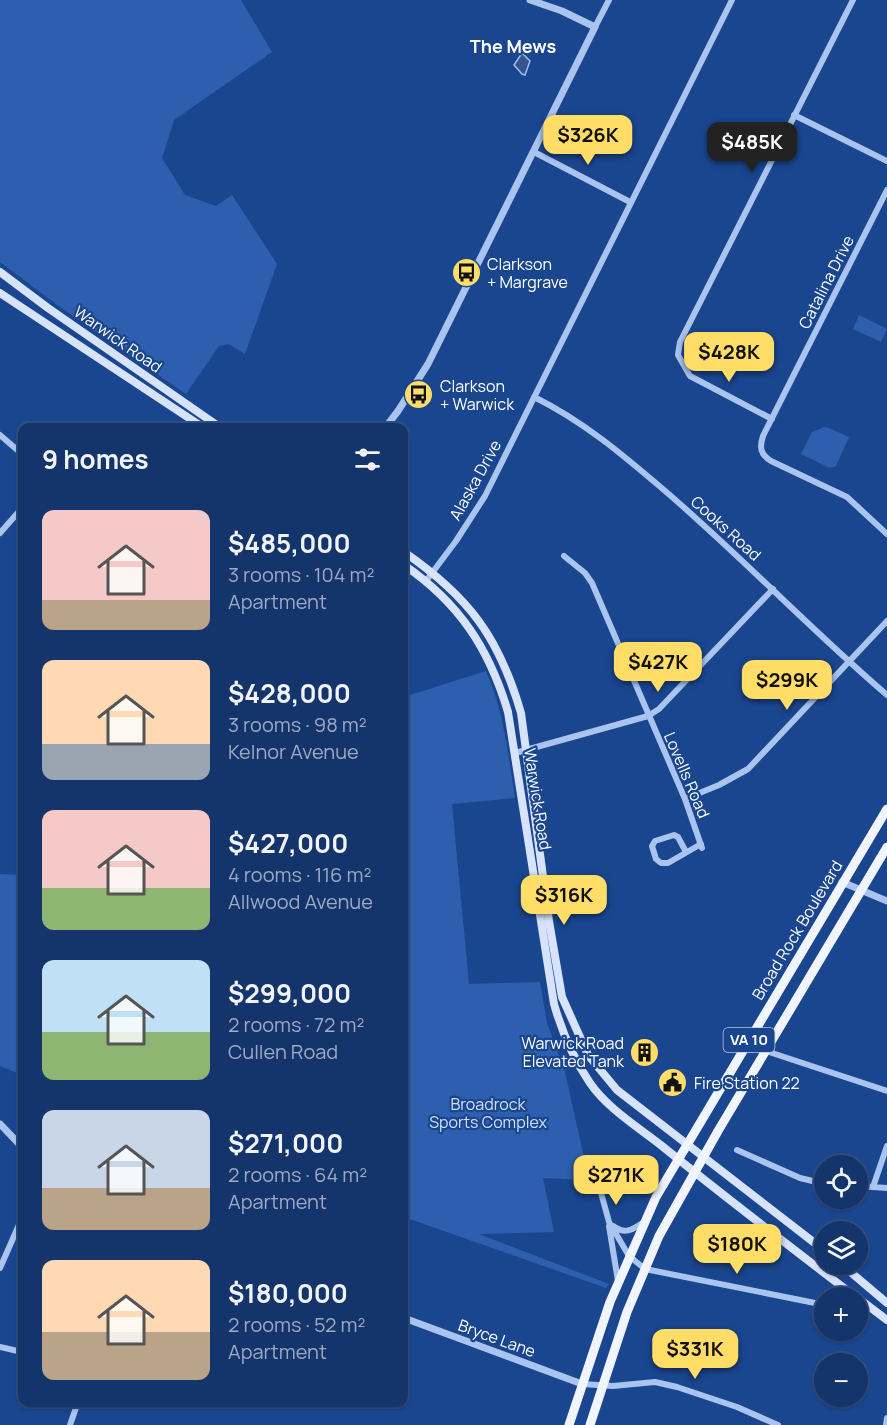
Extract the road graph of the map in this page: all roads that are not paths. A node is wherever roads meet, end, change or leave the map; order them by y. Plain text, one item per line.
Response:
1 (530, 0) edge
2 (609, 0) edge
3 (732, 0) edge
4 (853, 0) edge
5 (595, 27) junction
6 (794, 115) junction
7 (534, 152) junction
8 (887, 161) edge
9 (887, 190) edge
10 (630, 202) junction
11 (0, 272) edge
12 (0, 293) edge
13 (534, 397) junction
14 (772, 419) junction
15 (196, 423) edge
16 (214, 423) edge
17 (389, 423) edge
18 (0, 435) edge
19 (18, 451) edge
20 (18, 513) edge
21 (0, 533) edge
22 (887, 534) edge
23 (408, 555) edge
24 (564, 556) dead end
25 (408, 568) edge
26 (432, 572) junction
27 (426, 581) junction
28 (773, 588) junction
29 (887, 621) edge
30 (849, 662) junction
31 (887, 695) edge
32 (648, 716) junction
33 (526, 751) junction
34 (515, 753) junction
35 (685, 799) junction
36 (887, 809) edge
37 (887, 847) edge
38 (686, 852) junction
39 (842, 882) junction
40 (861, 891) junction
41 (887, 901) edge
42 (766, 1051) junction
43 (887, 1092) edge
44 (0, 1125) edge
45 (18, 1143) edge
46 (688, 1144) junction
47 (887, 1146) edge
48 (737, 1150) dead end
49 (704, 1156) junction
50 (592, 1160) dead end
51 (679, 1160) junction
52 (694, 1172) junction
53 (814, 1181) edge
54 (868, 1187) edge
55 (873, 1187) junction
56 (887, 1188) edge
57 (609, 1222) junction
58 (644, 1222) junction
59 (18, 1227) edge
60 (814, 1242) edge
61 (629, 1256) junction
62 (0, 1267) edge
63 (645, 1269) junction
64 (854, 1275) edge
65 (618, 1281) junction
66 (844, 1287) edge
67 (814, 1303) edge
68 (887, 1303) edge
69 (868, 1306) edge
70 (408, 1319) edge
71 (887, 1320) edge
72 (0, 1347) edge
73 (18, 1351) edge
74 (582, 1384) junction
75 (603, 1386) junction
76 (76, 1407) edge
77 (887, 1418) edge
78 (70, 1425) edge
79 (569, 1425) edge
80 (590, 1425) edge
81 (778, 1425) edge
82 (886, 1425) edge

1 - 5 street
2 - 5 street
3 - 10 street, Alaska Drive
4 - 6 street
5 - 7 street
6 - 8 street
6 - 14 street
7 - 10 street
7 - 17 street
9 - 14 street, Catalina Drive
10 - 13 street, Alaska Drive
11 - 16 main road, Warwick Road
12 - 15 main road, Warwick Road
13 - 26 street, Alaska Drive
13 - 28 street, Cooks Road
14 - 22 street, Catalina Drive
18 - 19 street
20 - 21 street
23 - 26 main road, Warwick Road
24 - 32 street, Lovells Road
25 - 27 main road, Warwick Road
26 - 27 street, Alaska Drive
26 - 33 main road, Warwick Road
27 - 34 main road, Warwick Road
28 - 30 street, Cooks Road
28 - 32 street
29 - 30 street
30 - 31 street, Cooks Road
30 - 35 street
32 - 33 street
32 - 35 street, Lovells Road
33 - 34 street
33 - 46 main road, Warwick Road
34 - 51 main road, Warwick Road
35 - 38 street, Lovells Road
36 - 39 main road, Broad Rock Boulevard / VA 10
37 - 40 main road, Broad Rock Boulevard / VA 10
38 - 38 street
39 - 40 street
39 - 46 main road, Broad Rock Boulevard / VA 10
40 - 41 street
40 - 42 main road, Broad Rock Boulevard / VA 10
42 - 43 street
42 - 49 main road, Broad Rock Boulevard / VA 10
44 - 45 street
46 - 49 main road, Warwick Road
46 - 51 main road, Broad Rock Boulevard / VA 10
47 - 55 street
48 - 53 street
49 - 52 main road, Broad Rock Boulevard / VA 10
49 - 60 main road, Warwick Road
50 - 57 street
51 - 52 main road, Warwick Road
51 - 58 main road, Broad Rock Boulevard / VA 10
52 - 63 main road, Broad Rock Boulevard / VA 10
52 - 66 main road, Warwick Road
54 - 55 street
55 - 56 street
57 - 58 street
57 - 61 street
57 - 65 street
58 - 61 main road, Broad Rock Boulevard / VA 10
59 - 62 street
61 - 63 street
61 - 65 main road, Broad Rock Boulevard / VA 10
63 - 67 street
63 - 75 main road, Broad Rock Boulevard / VA 10
64 - 68 main road
65 - 74 main road, Broad Rock Boulevard / VA 10
69 - 71 main road, Warwick Road
70 - 74 street, Bryce Lane
72 - 73 street
74 - 75 street
74 - 79 main road, Broad Rock Boulevard / VA 10
75 - 80 main road, Broad Rock Boulevard / VA 10
75 - 81 street
76 - 78 street
77 - 82 street

